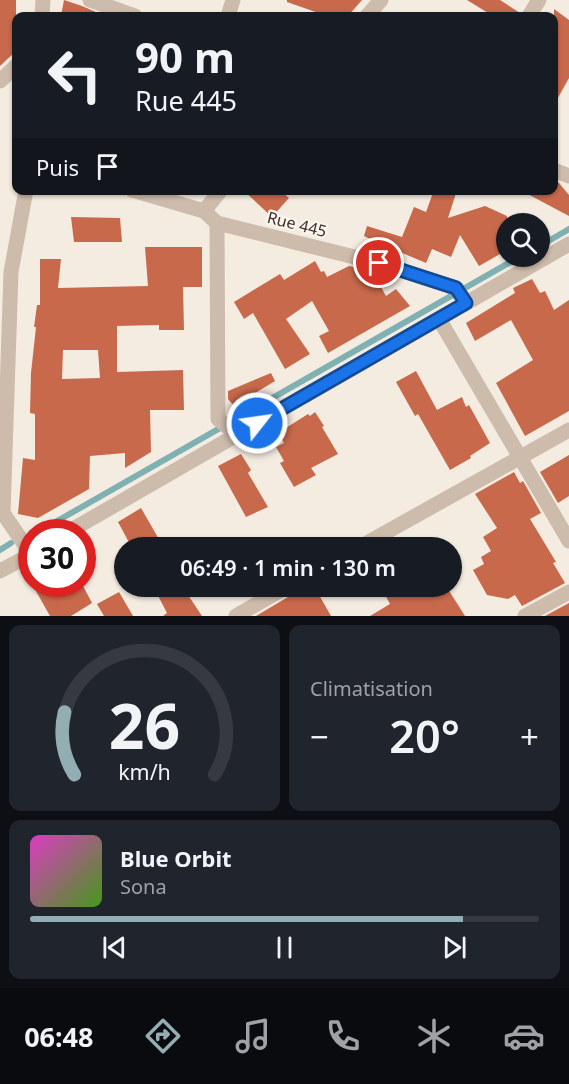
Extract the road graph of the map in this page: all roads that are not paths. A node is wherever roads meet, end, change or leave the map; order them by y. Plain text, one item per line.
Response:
1 (90, 0) edge
2 (381, 0) edge
3 (124, 12) edge
4 (371, 12) edge
5 (12, 70) edge
6 (0, 81) edge
7 (25, 195) edge
8 (149, 195) edge
9 (217, 195) edge
10 (204, 211) junction
11 (217, 223) junction
12 (569, 244) edge
13 (6, 276) edge
14 (461, 296) junction
15 (440, 319) junction
16 (569, 430) edge
17 (237, 435) junction
18 (520, 457) junction
19 (91, 519) edge
20 (18, 535) edge
21 (378, 537) edge
22 (569, 541) edge
23 (18, 562) edge
24 (0, 572) edge
25 (569, 592) edge
26 (269, 597) edge
27 (236, 616) edge
28 (525, 616) edge

1 - 3 street
2 - 4 street
5 - 6 street
7 - 13 street
8 - 10 street, Rue 445
9 - 10 street
10 - 11 street, Rue 445
11 - 14 street, Rue 445
11 - 17 street
12 - 14 street
13 - 20 street
14 - 15 street
15 - 17 street
15 - 18 street
16 - 18 street
17 - 19 street
18 - 21 street
18 - 22 street
23 - 24 street
25 - 28 street
26 - 27 street

